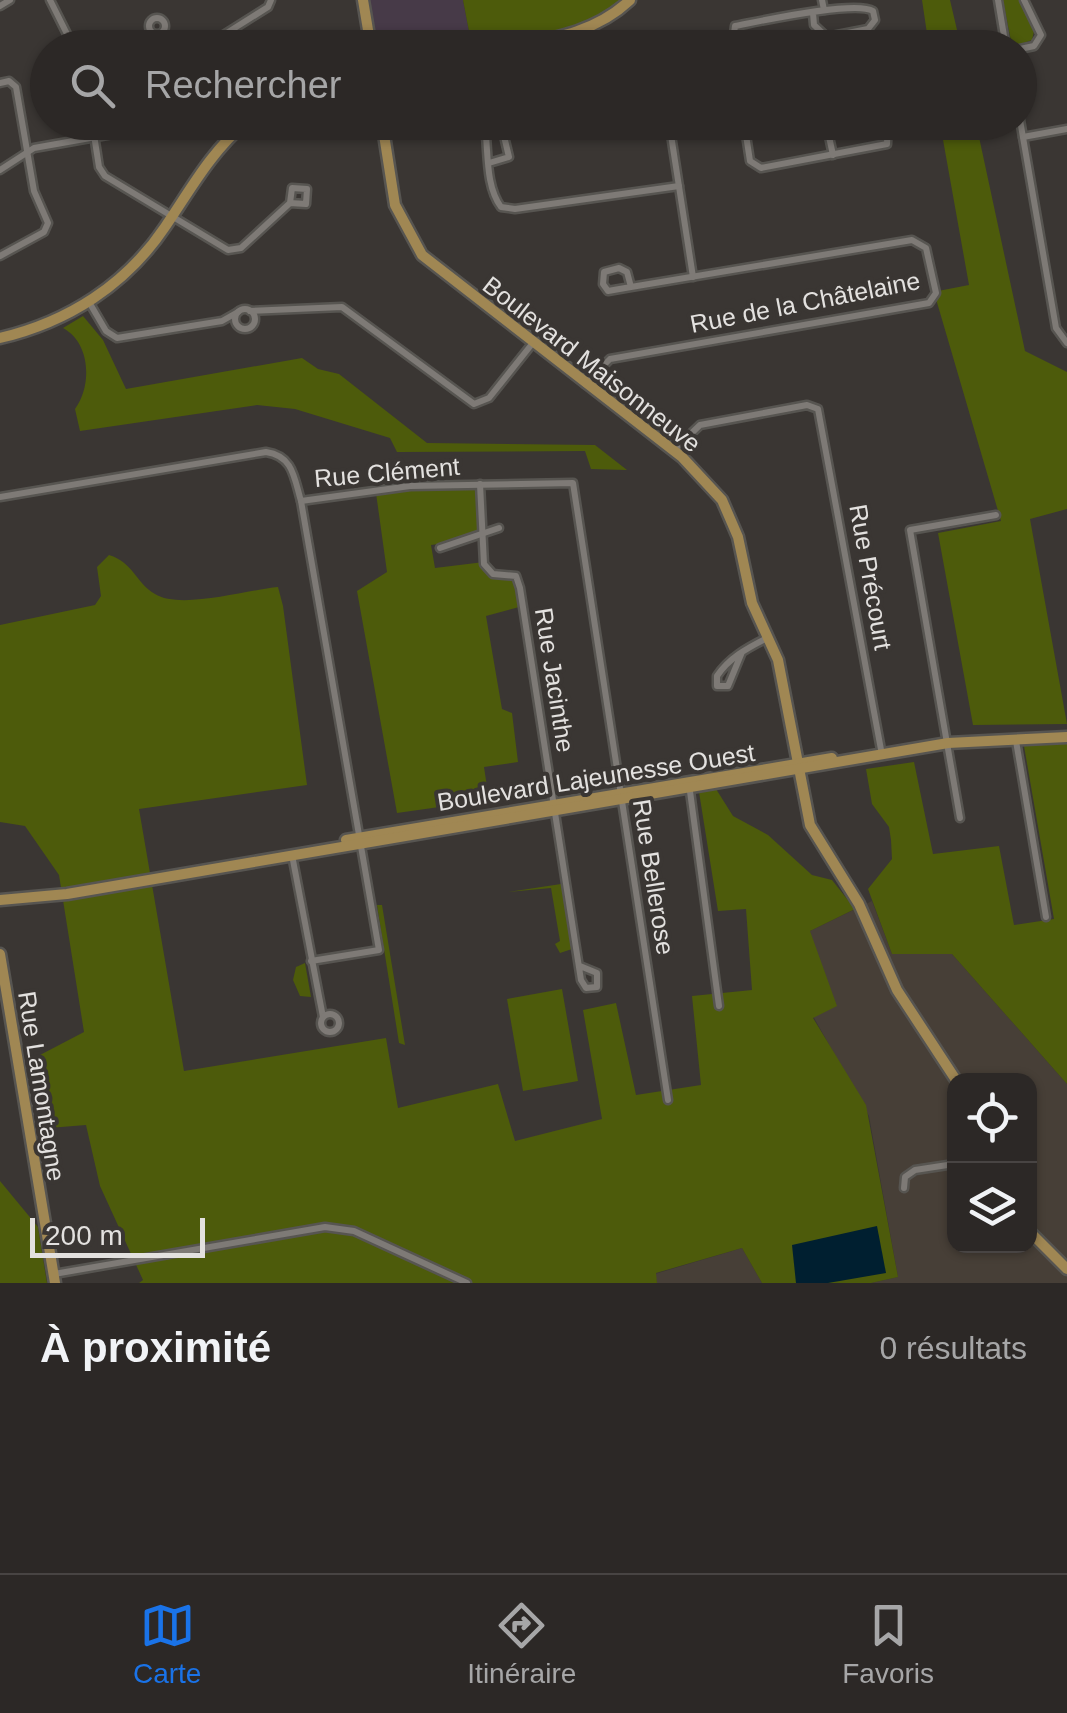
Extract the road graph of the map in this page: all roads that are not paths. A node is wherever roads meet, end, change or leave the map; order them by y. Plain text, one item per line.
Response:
1 (10, 0) edge
2 (50, 0) edge
3 (271, 0) edge
4 (363, 0) edge
5 (630, 0) edge
6 (822, 0) edge
7 (998, 0) edge
8 (1024, 0) edge
9 (832, 4) edge
10 (0, 6) edge
11 (824, 10) junction
12 (813, 12) junction
13 (65, 30) edge
14 (232, 30) edge
15 (367, 30) edge
16 (580, 30) edge
17 (734, 30) edge
18 (819, 30) edge
19 (854, 30) edge
20 (1003, 30) edge
21 (1037, 41) edge
22 (0, 83) edge
23 (1067, 130) edge
24 (1037, 135) edge
25 (84, 140) edge
26 (95, 140) edge
27 (228, 140) edge
28 (385, 140) edge
29 (486, 140) edge
30 (505, 140) edge
31 (672, 140) edge
32 (747, 140) edge
33 (829, 140) edge
34 (888, 140) edge
35 (1024, 140) edge
36 (27, 151) junction
37 (832, 154) junction
38 (489, 163) junction
39 (0, 170) edge
40 (679, 186) junction
41 (290, 203) dead end
42 (171, 218) junction
43 (0, 256) edge
44 (693, 276) junction
45 (631, 287) junction
46 (89, 302) junction
47 (250, 311) junction
48 (238, 312) junction
49 (268, 313) junction
50 (222, 321) junction
51 (254, 322) junction
52 (238, 325) junction
53 (0, 338) edge
54 (1067, 343) edge
55 (532, 344) junction
56 (584, 385) junction
57 (674, 450) junction
58 (573, 483) joint
59 (480, 484) junction
60 (0, 497) edge
61 (301, 500) junction
62 (996, 515) dead end
63 (499, 528) dead end
64 (482, 537) junction
65 (440, 548) dead end
66 (768, 637) junction
67 (742, 652) junction
68 (1067, 737) edge
69 (1016, 741) junction
70 (948, 744) junction
71 (882, 754) junction
72 (798, 767) junction
73 (688, 784) junction
74 (620, 796) junction
75 (555, 807) junction
76 (960, 818) dead end
77 (359, 840) junction
78 (297, 854) junction
79 (0, 900) edge
80 (1046, 917) dead end
81 (0, 954) edge
82 (310, 962) junction
83 (580, 966) dead end
84 (719, 1006) dead end
85 (323, 1017) dead end
86 (951, 1073) edge
87 (668, 1100) dead end
88 (947, 1165) edge
89 (904, 1188) dead end
90 (1037, 1239) edge
91 (1067, 1269) edge
92 (54, 1279) edge
93 (467, 1283) edge

1 - 10 street
2 - 13 street
3 - 14 street
4 - 15 street
5 - 16 street
6 - 11 street
7 - 20 street
8 - 21 street
9 - 11 street
9 - 19 street
11 - 12 street
12 - 17 street
12 - 18 street
22 - 36 street
23 - 24 street
25 - 36 street
26 - 42 street
27 - 42 street
28 - 55 street, Boulevard Maisonneuve
29 - 38 street
30 - 38 street
31 - 40 street
32 - 37 street
33 - 37 street
34 - 37 street
35 - 54 street
36 - 39 street
36 - 43 street
38 - 40 street
40 - 44 street
41 - 42 street
42 - 46 street
44 - 45 street, Rue de la Châtelaine
44 - 56 street, Rue de la Châtelaine
45 - 45 street, Rue de la Châtelaine
46 - 50 street
46 - 53 street
47 - 48 street
47 - 49 street
47 - 51 street
48 - 50 street
48 - 52 street
49 - 51 street
49 - 55 street
50 - 52 street
51 - 52 street
55 - 56 street, Boulevard Maisonneuve
56 - 57 street, Boulevard Maisonneuve
57 - 66 street, Boulevard Maisonneuve
57 - 71 street, Rue Précourt
58 - 59 street, Rue Clément
58 - 74 street, Rue Bellerose
59 - 61 street, Rue Clément
59 - 64 street, Rue Jacinthe
60 - 61 street, Rue Clément
61 - 77 street
62 - 70 street
63 - 64 street
64 - 65 street
64 - 75 street, Rue Jacinthe
66 - 67 street
66 - 72 street, Boulevard Maisonneuve
67 - 67 street
68 - 69 street, Boulevard Lajeunesse Ouest
69 - 70 street, Boulevard Lajeunesse Ouest
69 - 80 street
70 - 71 street, Boulevard Lajeunesse Ouest
70 - 76 street
71 - 72 street, Boulevard Lajeunesse Ouest
72 - 73 street, Boulevard Lajeunesse Ouest
72 - 86 street, Boulevard Maisonneuve
73 - 74 street, Boulevard Lajeunesse Ouest
73 - 84 street
74 - 75 street, Boulevard Lajeunesse Ouest
74 - 87 street, Rue Bellerose
75 - 77 street, Boulevard Lajeunesse Ouest
75 - 83 street, Rue Jacinthe
77 - 78 street, Boulevard Lajeunesse Ouest
77 - 82 street
78 - 79 street, Boulevard Lajeunesse Ouest
78 - 82 street
81 - 92 street, Rue Lamontagne
82 - 85 street
88 - 89 street
90 - 91 street
92 - 93 street

